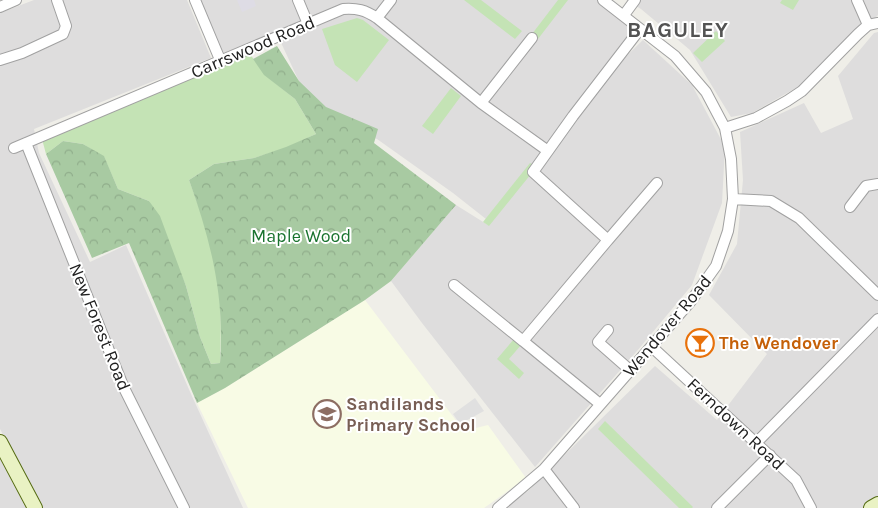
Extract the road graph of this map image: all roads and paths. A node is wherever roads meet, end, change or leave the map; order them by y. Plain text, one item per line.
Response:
1 (16, 0) edge
2 (57, 0) edge
3 (195, 0) edge
4 (298, 0) edge
5 (391, 0) edge
6 (603, 0) edge
7 (635, 0) edge
8 (856, 0) edge
9 (0, 6) edge
10 (624, 15) junction
11 (377, 18) junction
12 (308, 24) junction
13 (873, 24) edge
14 (640, 29) junction
15 (532, 38) dead end
16 (0, 60) edge
17 (221, 62) junction
18 (481, 102) junction
19 (725, 128) junction
20 (26, 143) junction
21 (14, 148) dead end
22 (548, 151) junction
23 (657, 183) dead end
24 (878, 184) edge
25 (733, 199) junction
26 (850, 207) dead end
27 (608, 240) junction
28 (454, 285) dead end
29 (878, 295) edge
30 (878, 319) edge
31 (608, 330) dead end
32 (523, 341) junction
33 (652, 346) junction
34 (631, 371) junction
35 (600, 404) junction
36 (0, 442) edge
37 (757, 442) junction
38 (770, 455) junction
39 (544, 469) junction
40 (878, 504) edge
41 (35, 508) edge
42 (184, 508) edge
43 (498, 508) edge
44 (574, 508) edge
45 (717, 508) edge
46 (811, 508) edge
47 (871, 508) edge

1 - 9 street
2 - 16 street
3 - 17 street
4 - 12 street
5 - 11 street
6 - 10 street, Wendover Road
7 - 10 street
8 - 13 street
10 - 14 street, Wendover Road
11 - 12 street, Carrswood Road
11 - 18 street, Carrswood Road
12 - 17 street, Carrswood Road
13 - 19 street
14 - 19 street, Wendover Road
14 - 22 street
15 - 18 street
17 - 20 street, Carrswood Road
18 - 22 street, Carrswood Road
19 - 25 street, Wendover Road
20 - 21 street, Carrswood Road
20 - 42 street, New Forest Road
22 - 27 street
23 - 27 street
24 - 26 street
25 - 29 street
25 - 33 street, Wendover Road
27 - 32 street
28 - 32 street
30 - 37 street
31 - 34 street
32 - 35 street
33 - 34 street, Wendover Road
33 - 37 street, Ferndown Road
34 - 35 street, Wendover Road
35 - 39 street, Wendover Road
36 - 41 street
37 - 38 street, Ferndown Road
38 - 45 street
38 - 46 street, Ferndown Road
39 - 43 street, Wendover Road
39 - 44 street
40 - 47 street

